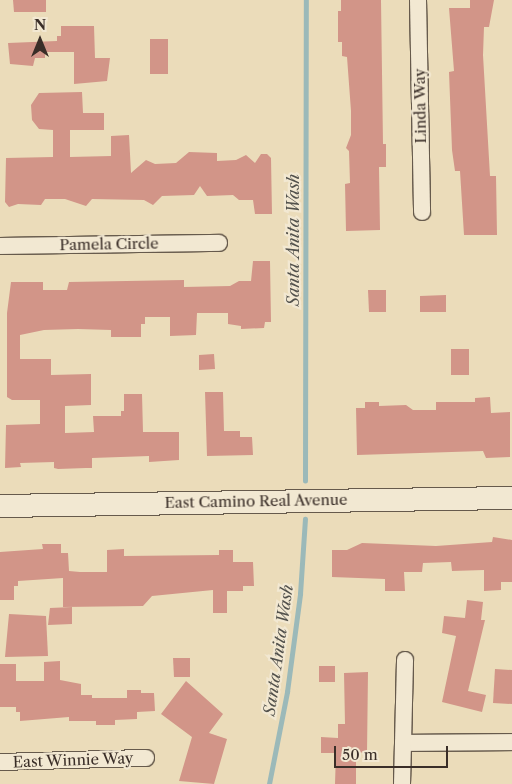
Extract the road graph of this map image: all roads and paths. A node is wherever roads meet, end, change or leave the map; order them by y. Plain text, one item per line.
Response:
1 (418, 0) edge
2 (422, 212) dead end
3 (219, 243) dead end
4 (0, 246) edge
5 (512, 498) edge
6 (0, 506) edge
7 (406, 660) dead end
8 (512, 742) edge
9 (403, 743) junction
10 (146, 758) dead end
11 (0, 762) edge
12 (402, 784) edge

1 - 2 street, Linda Way
3 - 4 street, Pamela Circle
5 - 6 street, East Camino Real Avenue
7 - 9 street
8 - 9 street
9 - 12 street
10 - 11 street, East Winnie Way

